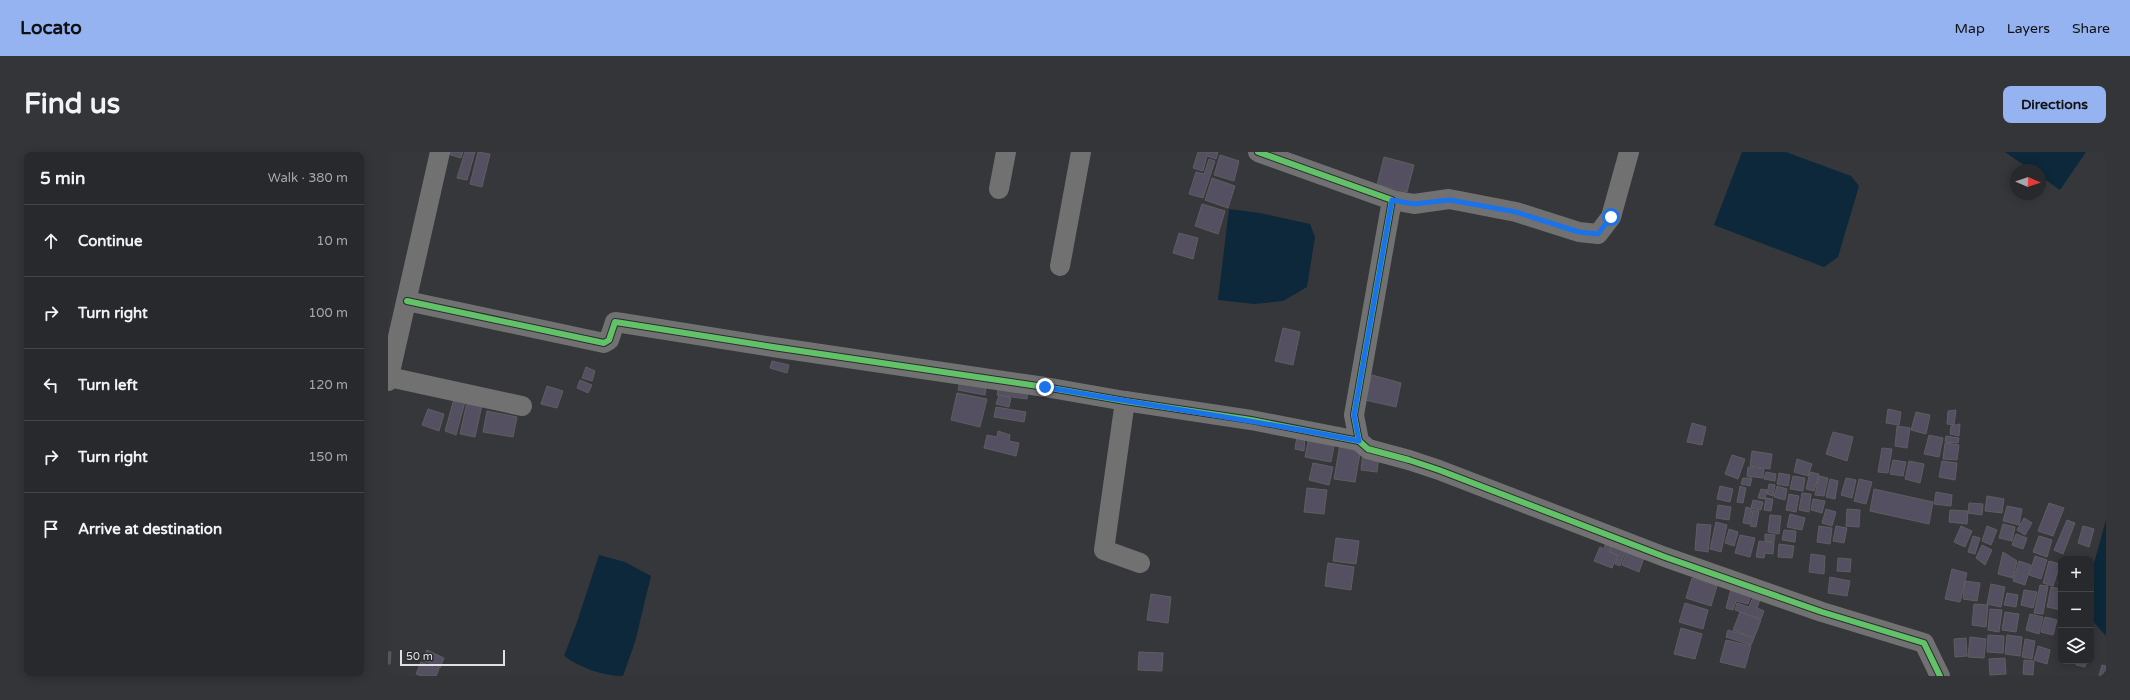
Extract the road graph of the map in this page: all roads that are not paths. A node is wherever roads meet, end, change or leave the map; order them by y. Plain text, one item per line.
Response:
1 (440, 152) edge
2 (1006, 152) edge
3 (1081, 152) edge
4 (1258, 152) edge
5 (1629, 152) edge
6 (999, 190) dead end
7 (1392, 200) junction
8 (1060, 266) dead end
9 (407, 301) junction
10 (389, 379) edge
11 (1124, 401) junction
12 (522, 406) dead end
13 (1359, 441) junction
14 (1140, 563) dead end
15 (1940, 676) edge

1 - 9 street
2 - 6 street
3 - 8 street
4 - 7 street
5 - 7 street
7 - 13 street
9 - 10 street
9 - 11 street
10 - 12 street
11 - 13 street
11 - 14 street
13 - 15 street

